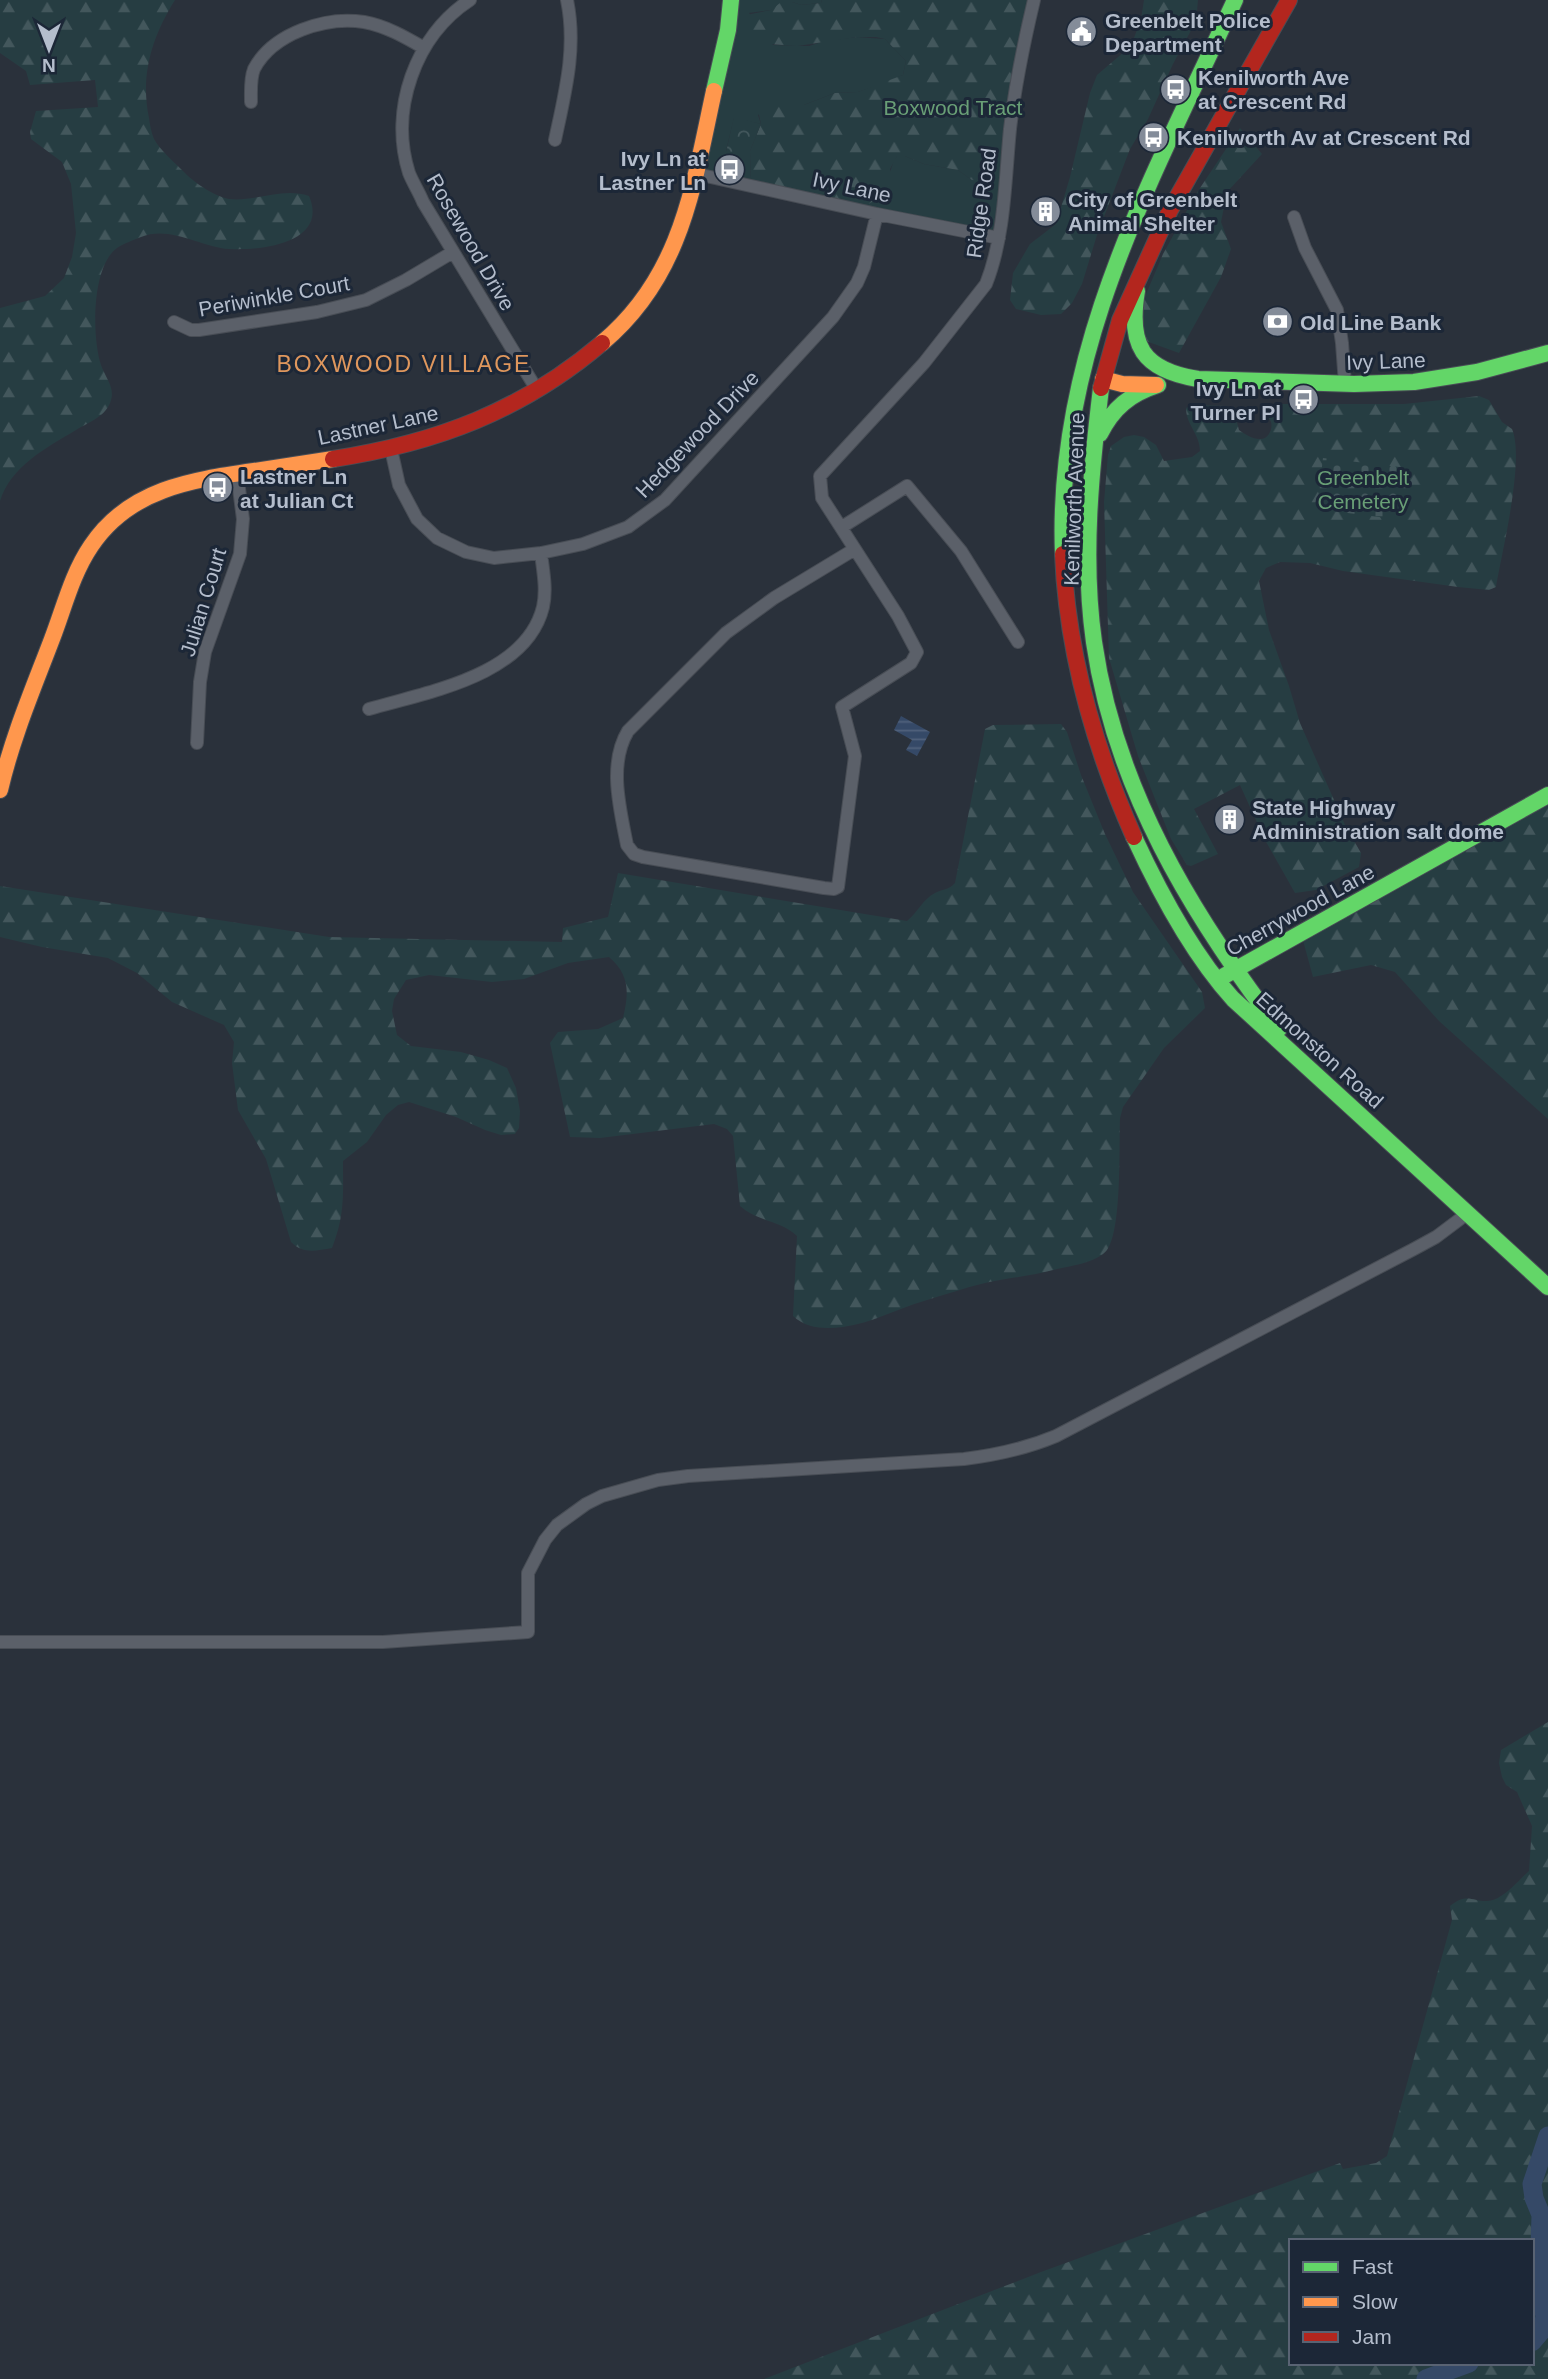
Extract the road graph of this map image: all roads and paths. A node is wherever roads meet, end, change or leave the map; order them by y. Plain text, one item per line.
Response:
1 (470, 0) edge
2 (566, 0) edge
3 (732, 0) edge
4 (1034, 0) edge
5 (1235, 0) edge
6 (1283, 2) edge
7 (424, 48) junction
8 (251, 102) dead end
9 (555, 140) dead end
10 (697, 174) junction
11 (877, 214) junction
12 (1294, 217) dead end
13 (999, 238) junction
14 (453, 252) junction
15 (1140, 278) junction
16 (174, 322) dead end
17 (1094, 327) junction
18 (1548, 353) edge
19 (1103, 379) junction
20 (1222, 381) junction
21 (1345, 384) junction
22 (1158, 385) junction
23 (537, 390) junction
24 (1094, 448) junction
25 (391, 449) junction
26 (237, 473) junction
27 (842, 527) junction
28 (855, 549) junction
29 (541, 553) junction
30 (1018, 642) dead end
31 (369, 709) dead end
32 (197, 743) dead end
33 (0, 790) edge
34 (1548, 795) edge
35 (1234, 970) junction
36 (1218, 979) junction
37 (1398, 1149) junction
38 (1468, 1213) junction
39 (1548, 1287) edge
40 (0, 1642) edge

1 - 7 street, Rosewood Drive
2 - 9 street
3 - 10 main road, Lastner Lane
4 - 13 street, Ridge Road
5 - 17 main road, Kenilworth Avenue
6 - 15 main road, Kenilworth Avenue
7 - 8 street
7 - 14 street, Rosewood Drive
10 - 11 street, Ivy Lane
10 - 23 main road, Lastner Lane
11 - 13 street, Ivy Lane
11 - 29 street, Hedgewood Drive
12 - 21 street
13 - 27 street, Ridge Road
14 - 16 street, Periwinkle Court
14 - 23 street, Rosewood Drive
15 - 19 main road, Kenilworth Avenue
15 - 20 main road, Ivy Lane
17 - 19 main road
17 - 36 main road, Kenilworth Avenue
18 - 21 main road, Ivy Lane
19 - 22 main road, Ivy Lane
19 - 24 main road, Kenilworth Avenue
20 - 21 main road, Ivy Lane
20 - 22 main road, Ivy Lane
22 - 24 main road
23 - 25 main road, Lastner Lane
24 - 35 main road, Kenilworth Avenue
25 - 26 main road, Lastner Lane
25 - 29 street, Hedgewood Drive
26 - 32 street, Julian Court
26 - 33 main road, Lastner Lane
27 - 28 street
27 - 30 street
28 - 28 street
29 - 31 street
34 - 35 main road, Cherrywood Lane
35 - 36 main road, Cherrywood Lane
35 - 37 main road, Edmonston Road
36 - 37 main road, Edmonston Road
37 - 38 main road, Edmonston Road
38 - 39 main road, Edmonston Road
38 - 40 street

